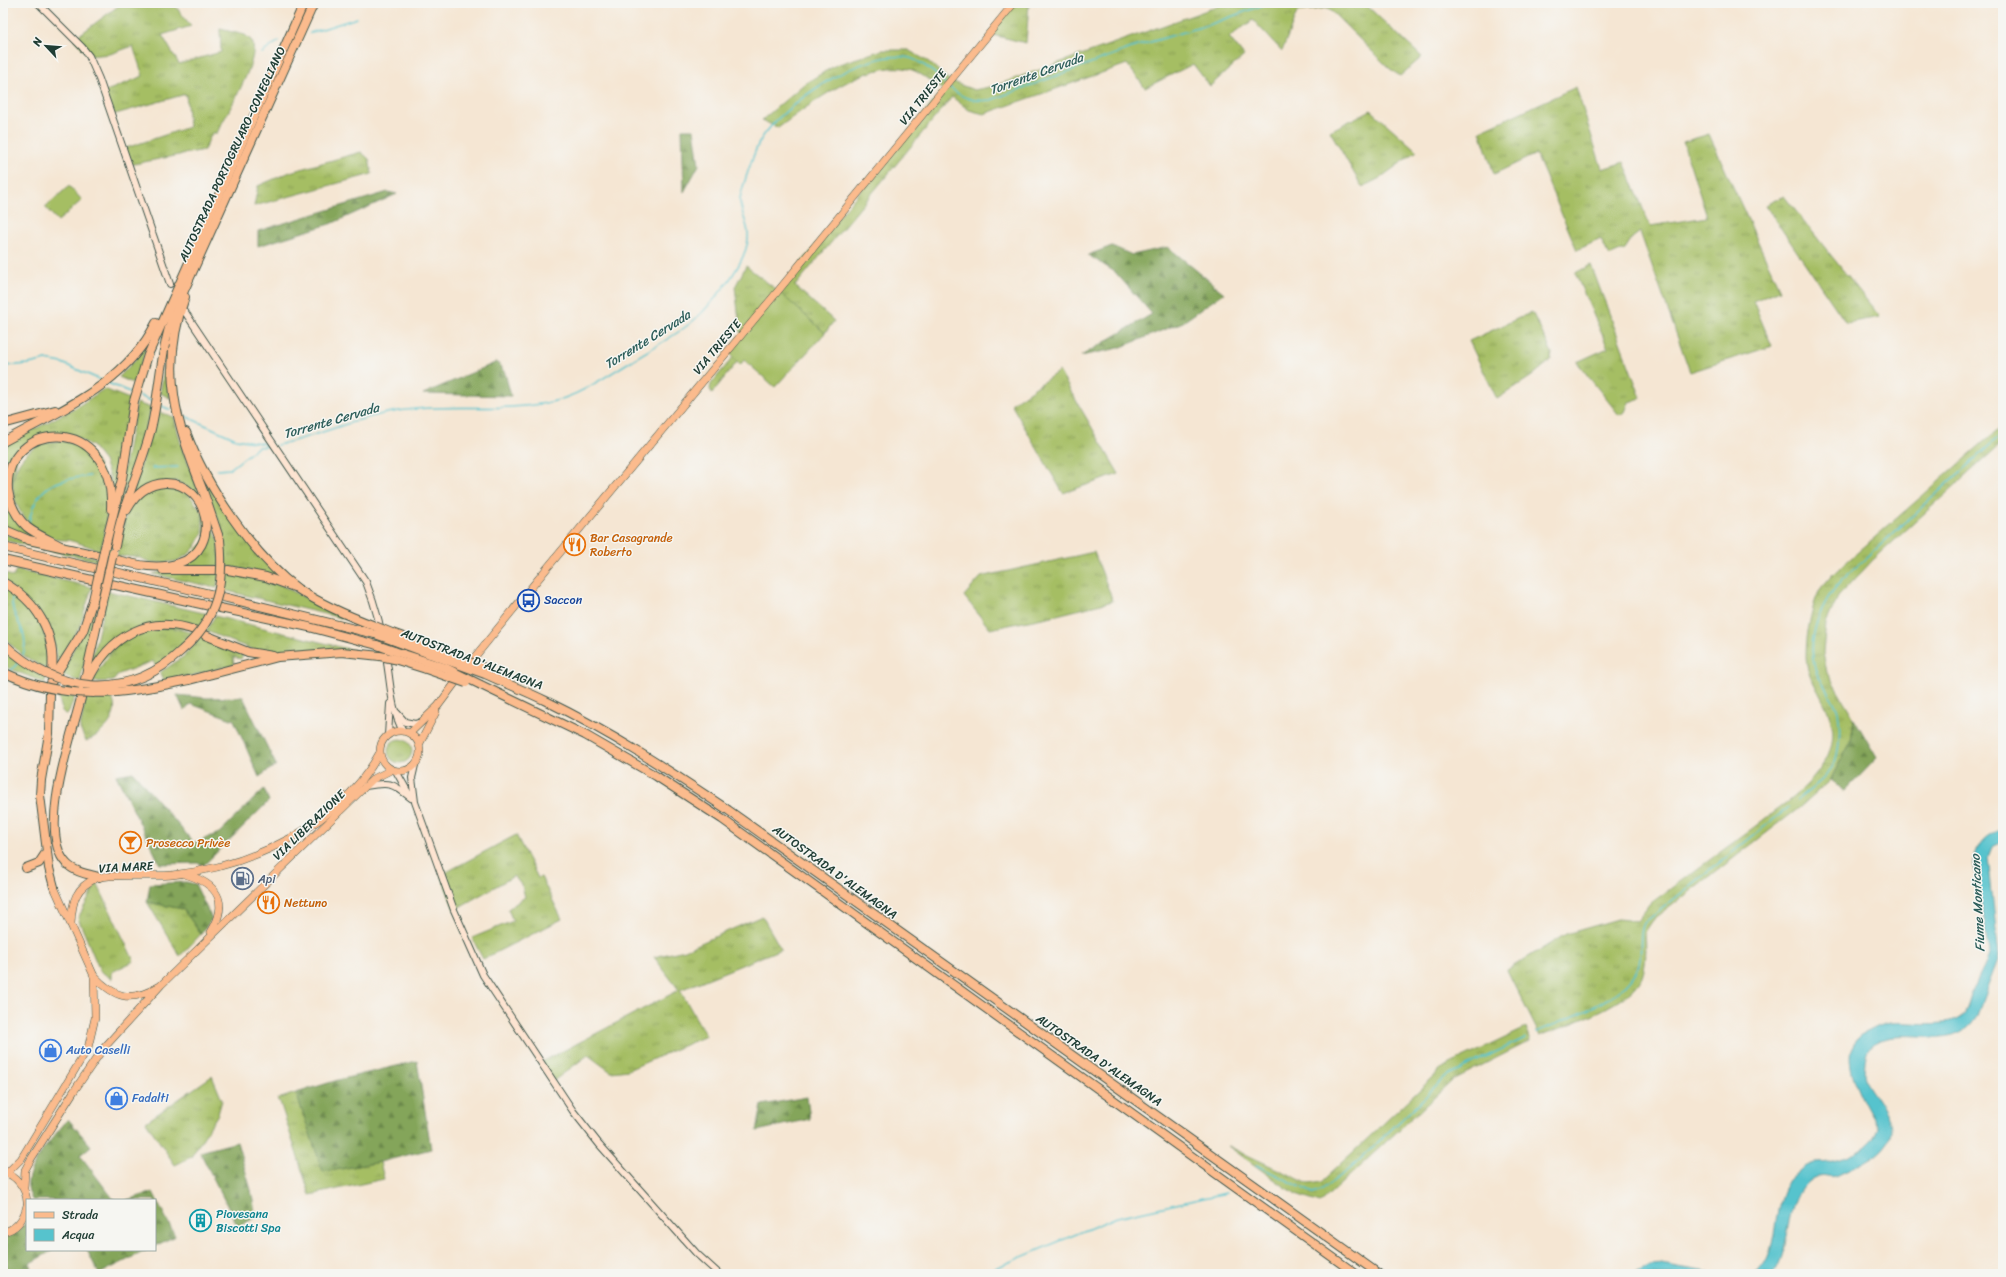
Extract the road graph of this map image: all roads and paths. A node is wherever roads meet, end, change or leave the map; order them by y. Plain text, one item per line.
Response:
1 (38, 3) edge
2 (304, 3) edge
3 (314, 3) edge
4 (1014, 3) edge
5 (230, 186) junction
6 (201, 231) junction
7 (170, 284) dead end
8 (185, 312) dead end
9 (69, 406) junction
10 (179, 421) junction
11 (3, 424) edge
12 (3, 442) edge
13 (3, 529) edge
14 (61, 546) junction
15 (3, 547) edge
16 (101, 553) junction
17 (115, 553) junction
18 (3, 560) edge
19 (149, 567) junction
20 (94, 568) dead end
21 (218, 570) dead end
22 (228, 570) dead end
23 (115, 572) dead end
24 (92, 580) dead end
25 (3, 582) edge
26 (111, 584) dead end
27 (298, 588) junction
28 (214, 595) dead end
29 (223, 597) dead end
30 (210, 606) dead end
31 (220, 608) dead end
32 (375, 630) junction
33 (197, 632) dead end
34 (205, 635) dead end
35 (3, 643) edge
36 (394, 655) junction
37 (278, 657) junction
38 (3, 672) edge
39 (52, 681) junction
40 (391, 696) junction
41 (81, 698) dead end
42 (393, 705) junction
43 (438, 706) junction
44 (424, 720) junction
45 (406, 732) junction
46 (388, 735) junction
47 (419, 745) junction
48 (379, 754) junction
49 (415, 765) junction
50 (393, 771) junction
51 (365, 787) junction
52 (413, 800) junction
53 (48, 850) junction
54 (26, 868) dead end
55 (182, 874) junction
56 (99, 877) junction
57 (54, 887) joint
58 (72, 924) junction
59 (206, 940) junction
60 (94, 976) junction
61 (161, 985) junction
62 (5, 1173) edge
63 (24, 1188) junction
64 (26, 1199) edge
65 (26, 1208) edge
66 (3, 1232) edge
67 (719, 1274) edge
68 (1356, 1274) edge
69 (1379, 1274) edge

1 - 7 main road
2 - 6 highway, AUTOSTRADA PORTOGRUARO-CONEGLIANO
3 - 5 highway, AUTOSTRADA PORTOGRUARO-CONEGLIANO
4 - 43 main road, VIA TRIESTE
5 - 10 highway
5 - 17 highway, AUTOSTRADA PORTOGRUARO-CONEGLIANO
6 - 9 highway
6 - 16 highway
8 - 40 main road
9 - 11 highway
9 - 12 highway
10 - 27 highway
10 - 35 highway, bridge
13 - 14 highway
14 - 16 highway
14 - 16 highway
15 - 20 highway
16 - 39 highway, bridge
17 - 19 highway
17 - 19 highway
17 - 33 highway, bridge
18 - 24 highway
19 - 21 highway
22 - 27 highway
23 - 28 highway
25 - 39 highway
26 - 30 highway
27 - 32 highway
29 - 32 highway, AUTOSTRADA D'ALEMAGNA
31 - 36 highway, AUTOSTRADA D'ALEMAGNA, bridge
32 - 69 highway, AUTOSTRADA D'ALEMAGNA, bridge
34 - 37 highway
36 - 37 highway, bridge
36 - 68 highway, AUTOSTRADA D'ALEMAGNA, bridge
37 - 38 highway, bridge
39 - 53 highway
40 - 42 main road
40 - 46 main road
41 - 56 highway
42 - 44 main road
42 - 45 main road
43 - 44 main road, VIA TRIESTE
43 - 47 main road, VIA TRIESTE
44 - 45 main road, VIA TRIESTE
45 - 46 main road
45 - 47 main road
46 - 48 main road
47 - 49 main road
48 - 50 main road
48 - 55 main road, VIA MARE
49 - 50 main road
49 - 52 main road
50 - 51 main road, VIA LIBERAZIONE
50 - 52 main road
51 - 52 main road
51 - 59 main road, VIA LIBERAZIONE
52 - 67 main road
53 - 54 highway
53 - 57 highway
55 - 56 main road, VIA MARE
55 - 59 main road, VIA MARE
56 - 58 main road, VIA MARE
57 - 58 main road
58 - 60 main road, VIA LIBERAZIONE
59 - 61 main road, VIA LIBERAZIONE
60 - 61 main road, VIA LIBERAZIONE
60 - 62 main road, VIA LIBERAZIONE
61 - 63 main road, VIA LIBERAZIONE
62 - 63 main road
63 - 64 main road, VIA LIBERAZIONE
65 - 66 main road

